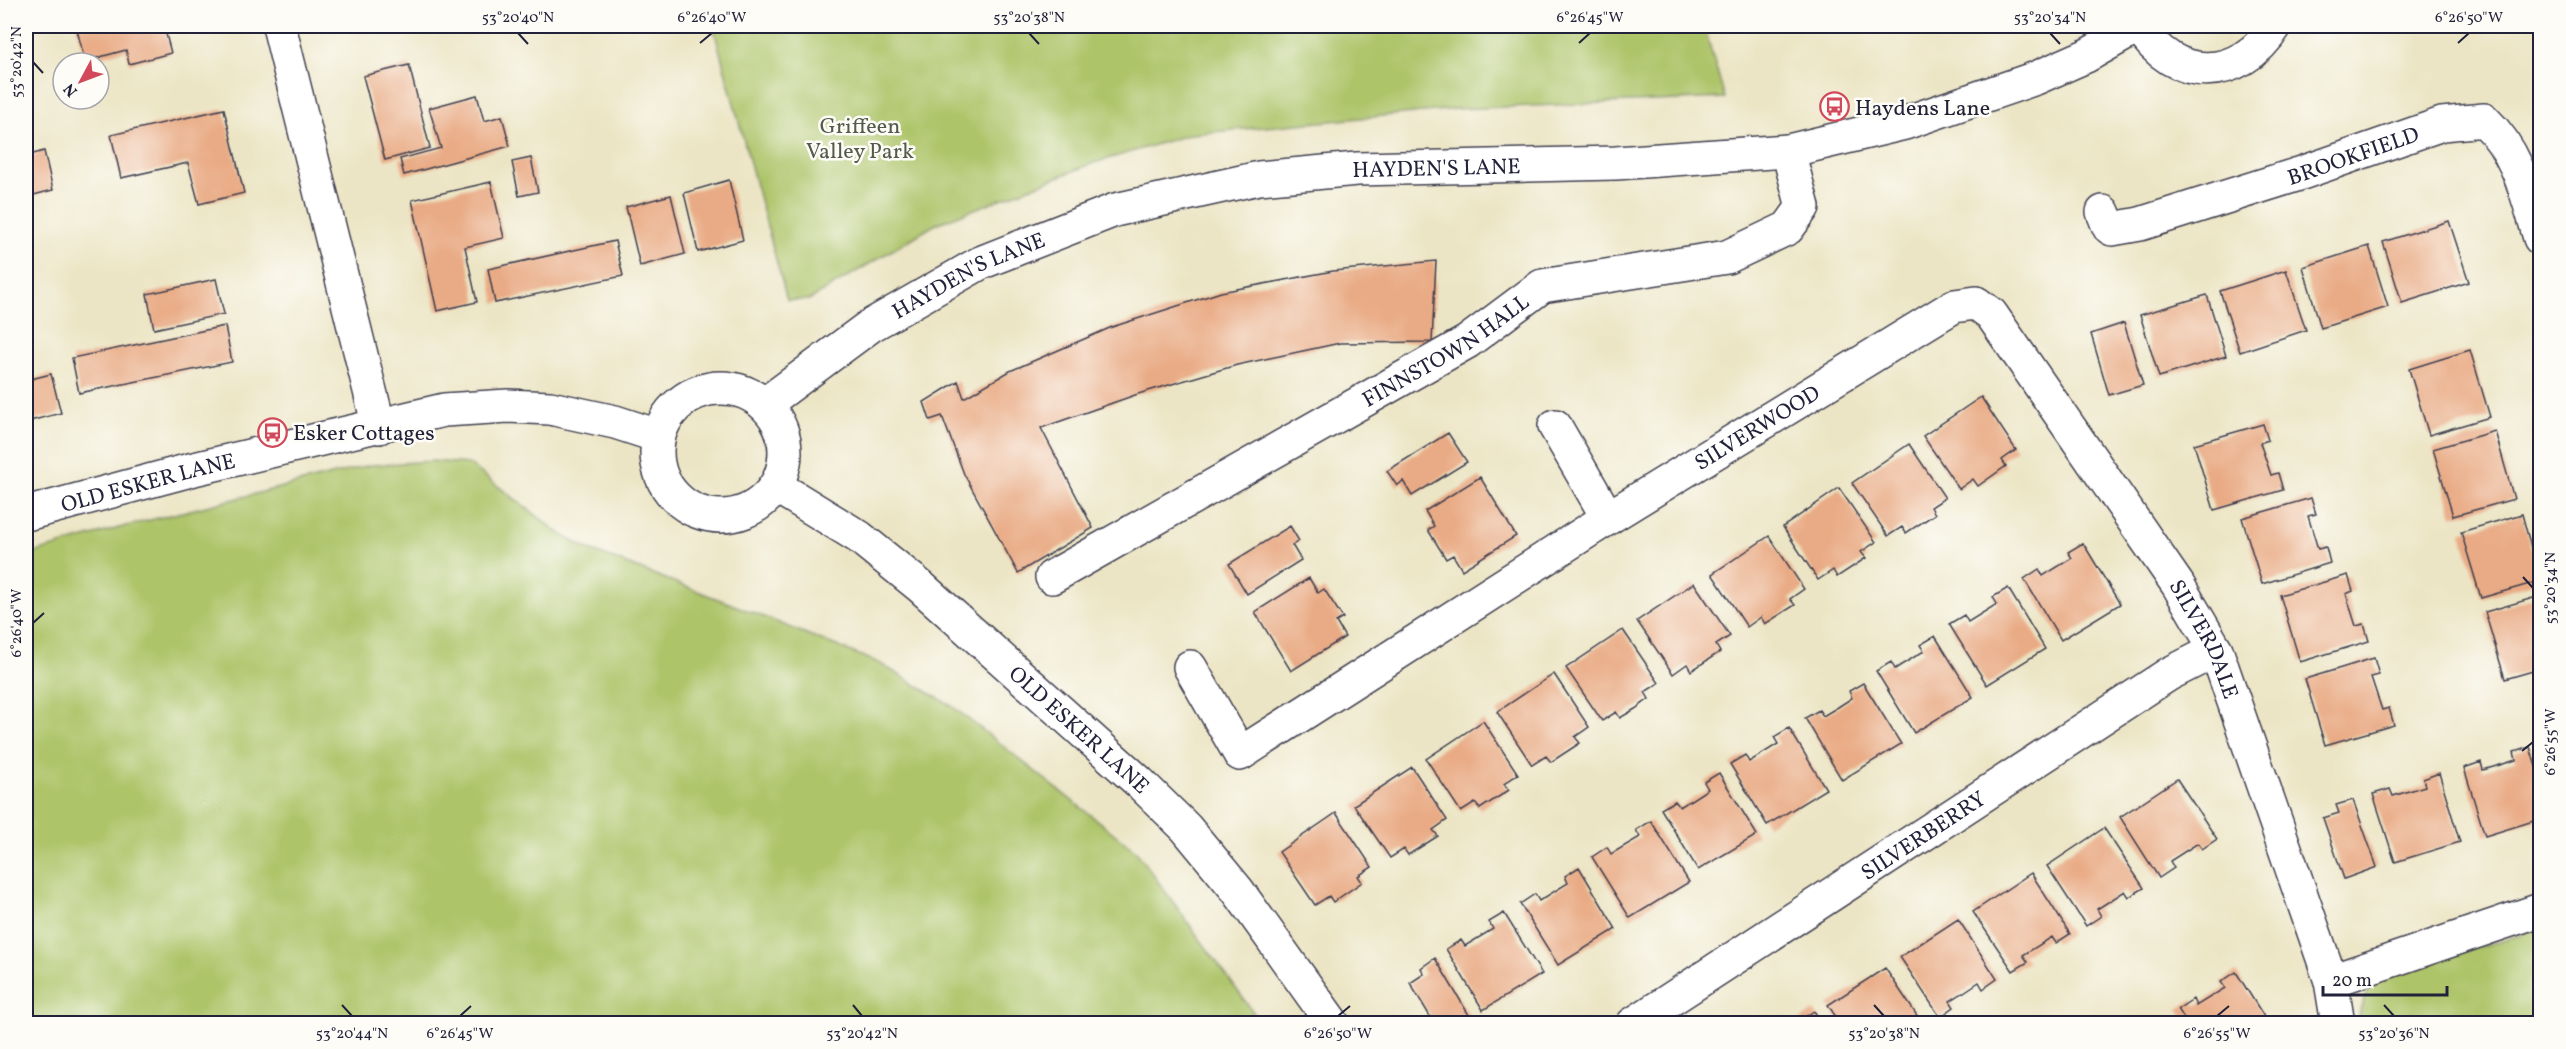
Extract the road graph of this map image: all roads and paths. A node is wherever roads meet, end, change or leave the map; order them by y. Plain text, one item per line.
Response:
1 (279, 26) edge
2 (2139, 26) edge
3 (2276, 26) edge
4 (1788, 151) junction
5 (2103, 212) dead end
6 (2541, 238) edge
7 (1976, 303) joint
8 (765, 404) junction
9 (1555, 426) dead end
10 (379, 427) junction
11 (658, 436) junction
12 (776, 486) junction
13 (26, 514) edge
14 (1608, 518) junction
15 (1052, 577) dead end
16 (2216, 650) junction
17 (1190, 668) dead end
18 (2541, 910) edge
19 (2331, 981) junction
20 (1333, 1023) edge
21 (1633, 1023) edge
22 (2338, 1023) edge

1 - 10 street
2 - 3 street
2 - 4 street, HAYDEN'S LANE
4 - 8 street, HAYDEN'S LANE
4 - 15 street, FINNSTOWN HALL
5 - 6 street, BROOKFIELD
7 - 14 street, SILVERWOOD
7 - 16 street, SILVERDALE
8 - 11 street
8 - 12 street
9 - 14 street
10 - 11 street, OLD ESKER LANE
10 - 13 street, OLD ESKER LANE
11 - 12 street
12 - 20 street, OLD ESKER LANE
14 - 17 street, SILVERWOOD
16 - 19 street, SILVERDALE
16 - 21 street, SILVERBERRY
18 - 19 street
19 - 22 street, SILVERDALE

